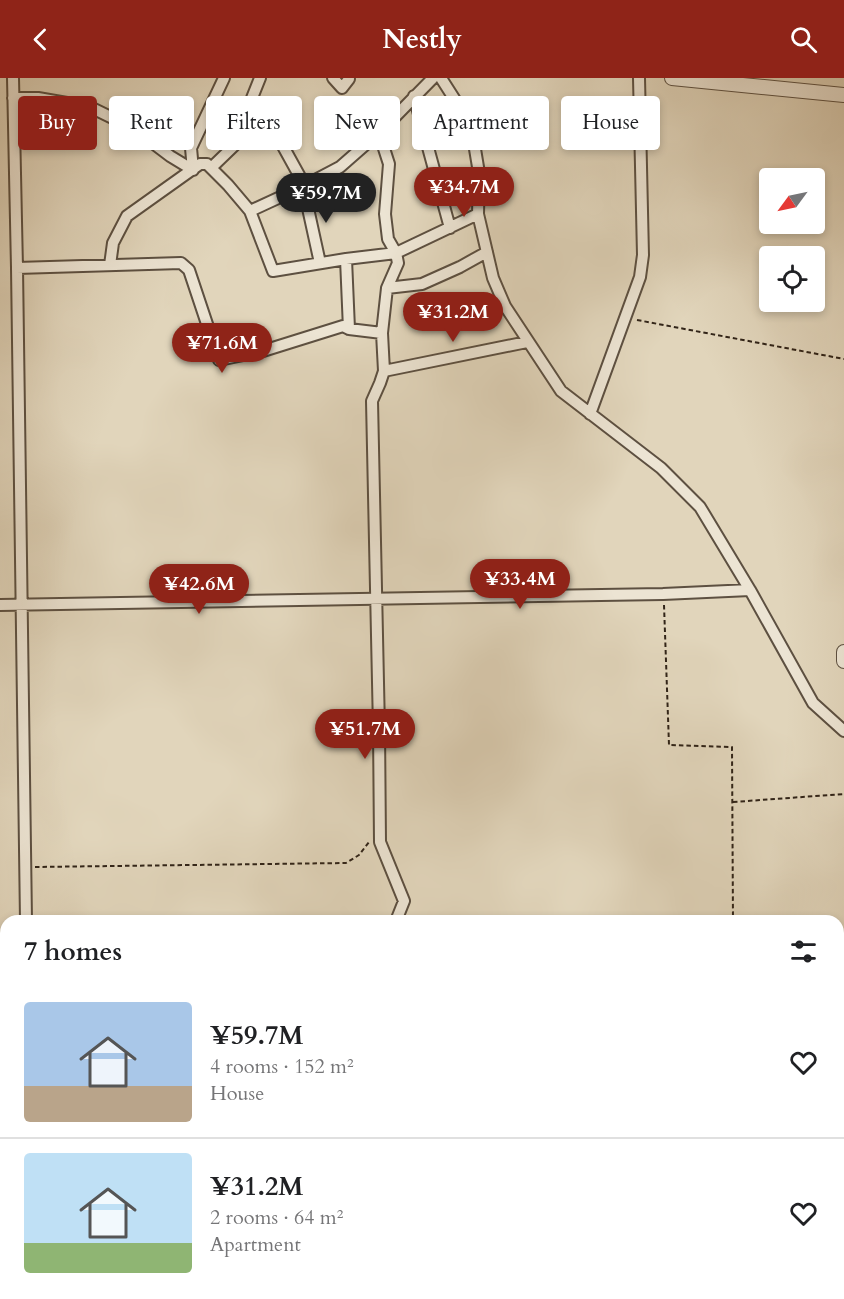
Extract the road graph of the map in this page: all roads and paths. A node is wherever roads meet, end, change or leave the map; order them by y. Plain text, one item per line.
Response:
1 (13, 78) edge
2 (224, 78) edge
3 (260, 78) edge
4 (333, 78) edge
5 (433, 78) edge
6 (441, 78) edge
7 (639, 78) edge
8 (672, 78) edge
9 (350, 80) edge
10 (844, 95) edge
11 (253, 96) edge
12 (414, 96) edge
13 (13, 98) junction
14 (412, 98) edge
15 (400, 111) edge
16 (230, 150) edge
17 (285, 150) edge
18 (360, 150) edge
19 (384, 150) edge
20 (429, 150) edge
21 (211, 168) junction
22 (193, 170) junction
23 (305, 186) junction
24 (250, 211) junction
25 (478, 214) junction
26 (450, 228) junction
27 (487, 252) junction
28 (396, 253) junction
29 (346, 259) junction
30 (320, 263) junction
31 (110, 265) junction
32 (17, 268) junction
33 (387, 288) junction
34 (625, 318) junction
35 (349, 329) junction
36 (382, 333) junction
37 (527, 342) junction
38 (844, 359) edge
39 (384, 371) junction
40 (590, 414) junction
41 (750, 590) junction
42 (663, 594) junction
43 (376, 598) junction
44 (0, 605) edge
45 (21, 605) junction
46 (844, 652) edge
47 (844, 661) edge
48 (844, 731) edge
49 (844, 794) edge
50 (732, 802) junction
51 (380, 828) junction
52 (25, 867) junction
53 (26, 915) edge
54 (398, 915) edge
55 (734, 915) edge

1 - 13 street
2 - 22 street
3 - 11 street
4 - 9 street
5 - 12 street
6 - 25 street
7 - 34 street
8 - 10 street
13 - 22 street
13 - 32 street
14 - 15 street
16 - 21 street
17 - 23 street
18 - 23 street
19 - 28 street
20 - 26 street
21 - 22 street
21 - 24 street
22 - 31 street
23 - 24 street
23 - 30 street
24 - 30 street
25 - 26 street
25 - 27 street
26 - 28 street
27 - 33 street
27 - 37 street
28 - 29 street
28 - 33 street
29 - 30 street
29 - 35 street
31 - 32 street
31 - 35 street
32 - 45 street
33 - 36 street
34 - 38 path
34 - 40 street
35 - 36 street
36 - 39 street
37 - 39 street
37 - 40 street
39 - 43 street
40 - 41 street
41 - 42 street
41 - 48 street
42 - 43 street
42 - 50 path
43 - 45 street
43 - 51 street
44 - 45 street
45 - 52 street
46 - 47 street
49 - 50 path
50 - 55 path
51 - 52 path
51 - 54 street
52 - 53 street

